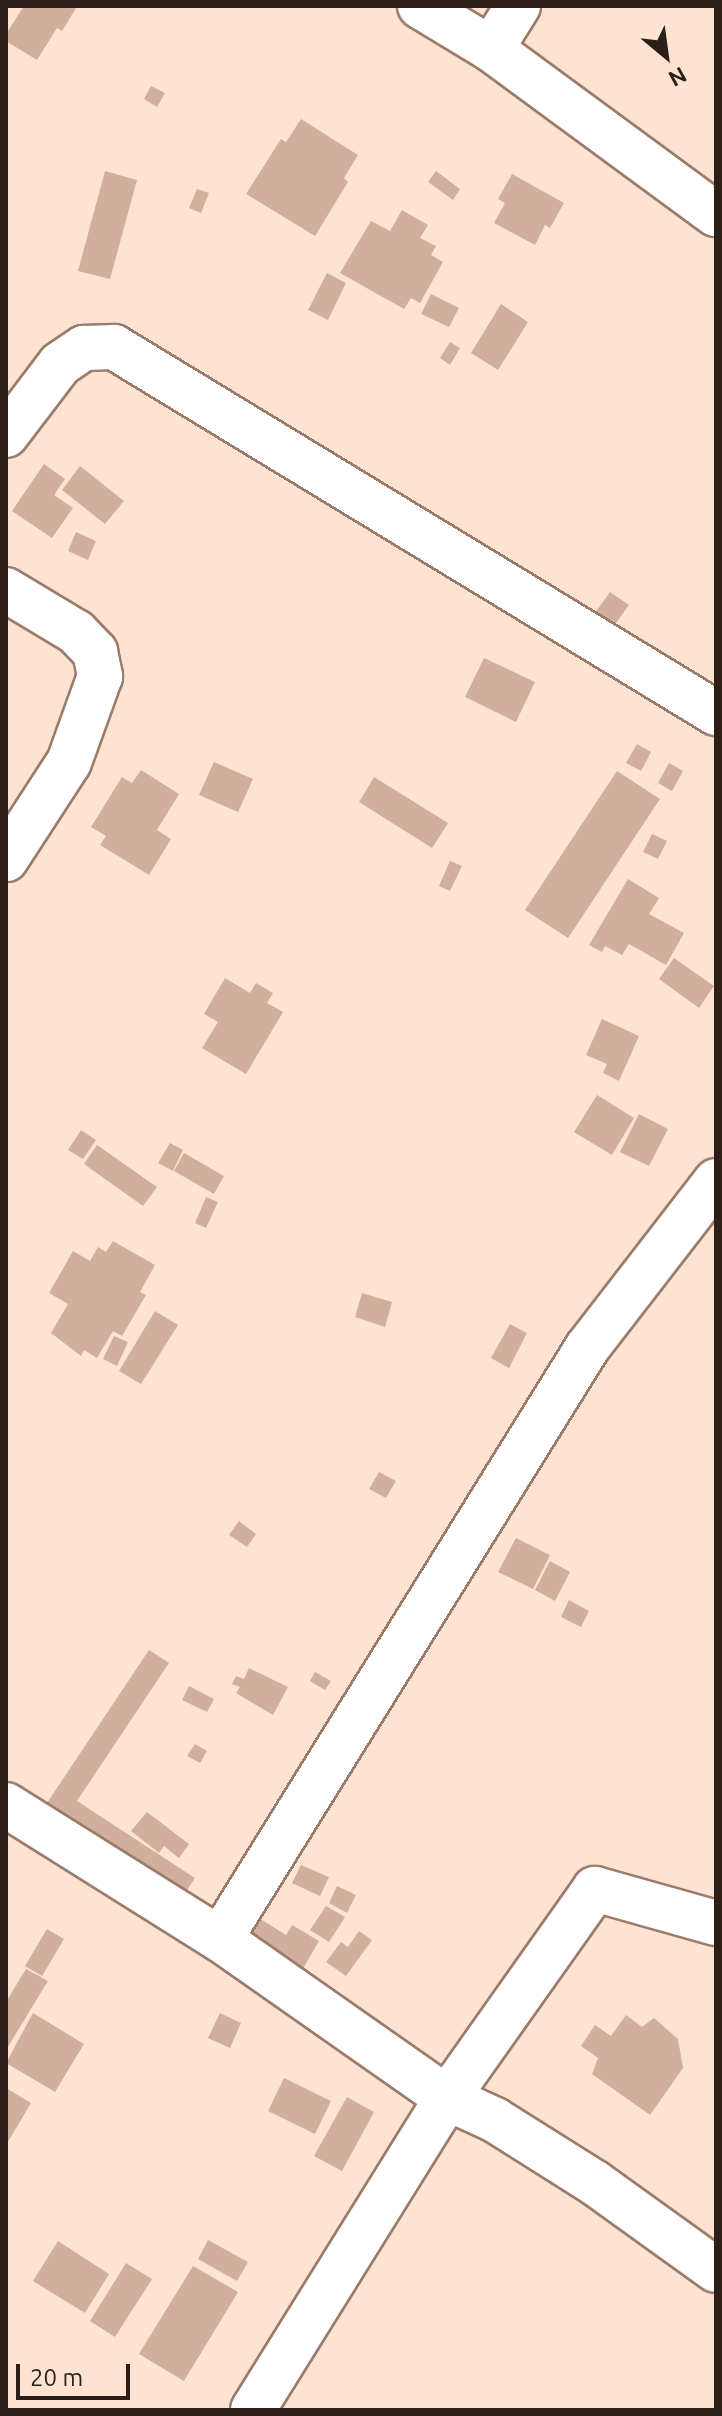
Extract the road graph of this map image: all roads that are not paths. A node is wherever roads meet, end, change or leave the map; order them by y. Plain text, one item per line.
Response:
1 (420, 6) edge
2 (518, 6) edge
3 (491, 49) junction
4 (716, 214) edge
5 (6, 435) edge
6 (6, 590) edge
7 (716, 713) edge
8 (6, 859) edge
9 (716, 1181) edge
10 (6, 1805) edge
11 (716, 1923) edge
12 (220, 1939) junction
13 (447, 2098) junction
14 (716, 2270) edge
15 (253, 2410) edge

1 - 3 street
2 - 3 street
3 - 4 street
5 - 7 street
6 - 8 street
9 - 12 street
10 - 12 street
11 - 13 street
12 - 13 street
13 - 14 street
13 - 15 street

